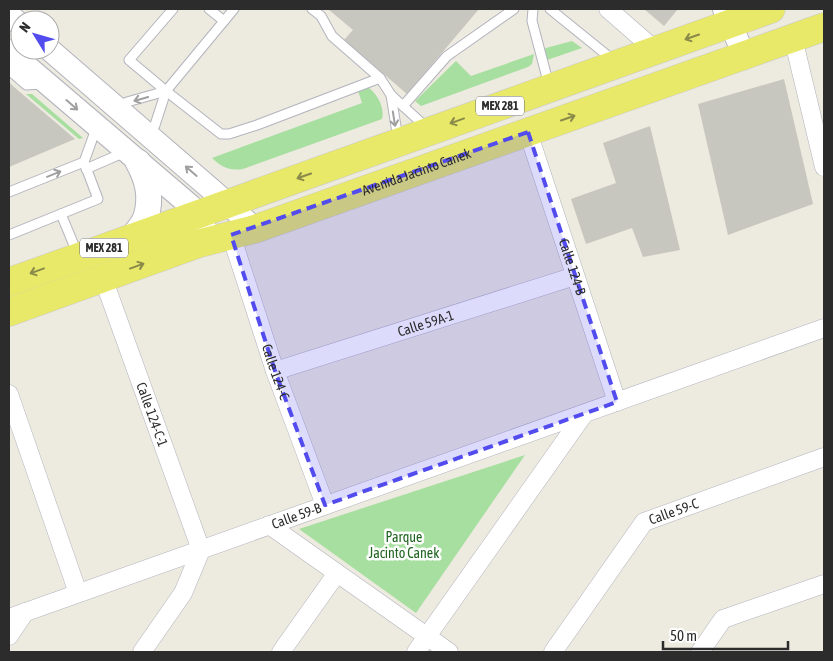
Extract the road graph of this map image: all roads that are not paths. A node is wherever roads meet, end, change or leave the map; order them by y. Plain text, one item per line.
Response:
1 (173, 9) edge
2 (209, 9) edge
3 (234, 9) edge
4 (312, 9) edge
5 (514, 9) edge
6 (533, 9) edge
7 (550, 9) edge
8 (772, 9) edge
9 (610, 10) edge
10 (727, 16) edge
11 (224, 21) junction
12 (824, 27) edge
13 (793, 38) junction
14 (655, 50) junction
15 (9, 51) edge
16 (744, 55) junction
17 (60, 59) edge
18 (617, 64) junction
19 (9, 70) edge
20 (380, 78) junction
21 (47, 83) junction
22 (550, 88) junction
23 (166, 91) junction
24 (391, 95) junction
25 (403, 106) junction
26 (116, 107) junction
27 (97, 126) junction
28 (430, 131) junction
29 (528, 132) junction
30 (150, 136) junction
31 (398, 143) junction
32 (133, 157) junction
33 (85, 166) junction
34 (824, 167) edge
35 (9, 192) edge
36 (228, 203) junction
37 (199, 213) junction
38 (61, 214) junction
39 (9, 235) edge
40 (232, 235) junction
41 (132, 237) junction
42 (78, 257) junction
43 (575, 276) junction
44 (103, 278) junction
45 (9, 282) edge
46 (9, 312) edge
47 (824, 328) edge
48 (275, 371) junction
49 (9, 394) edge
50 (617, 402) junction
51 (584, 414) junction
52 (16, 439) edge
53 (824, 457) edge
54 (325, 505) junction
55 (269, 525) junction
56 (201, 550) junction
57 (337, 573) junction
58 (824, 584) edge
59 (78, 593) junction
60 (17, 615) edge
61 (9, 636) edge
62 (427, 637) junction
63 (142, 652) edge
64 (282, 652) edge
65 (416, 652) edge
66 (449, 652) edge
67 (552, 652) edge
68 (700, 652) edge

1 - 23 lane
2 - 11 lane
3 - 11 lane
4 - 20 lane
5 - 25 lane
6 - 22 lane
7 - 18 lane
8 - 10 main road, MEX 281
9 - 14 street
10 -> 14 main road, MEX 281
10 - 16 street
11 - 23 lane
12 - 13 main road, Avenida Jacinto Canek / MEX 281
13 - 16 main road, Avenida Jacinto Canek / MEX 281
13 - 34 street
14 - 18 main road, MEX 281
15 - 21 street
29 -> 16 main road, Avenida Jacinto Canek / MEX 281
17 - 26 street
18 - 22 main road, MEX 281
19 - 21 lane
20 - 23 lane
20 - 24 lane
21 -> 27 street
22 -> 28 main road, MEX 281
23 -> 26 lane
23 - 30 lane
24 - 25 lane
24 -> 31 lane
25 - 28 lane
26 - 30 street
27 - 32 street
27 - 33 lane
28 - 31 main road, MEX 281
29 - 40 main road, Avenida Jacinto Canek / MEX 281
29 - 43 street, Calle 124-B
36 -> 30 street
31 -> 36 main road, MEX 281
32 - 33 lane
32 - 37 street
32 - 41 main road
35 -> 33 lane
33 - 38 lane
36 - 37 main road, MEX 281
36 - 40 street
37 - 40 street
37 - 41 main road, MEX 281
38 - 39 lane
38 - 42 lane
44 -> 40 main road, Avenida Jacinto Canek / MEX 281
40 - 48 street, Calle 124-C
41 - 42 main road, MEX 281
42 -> 45 main road, MEX 281
43 - 48 street, Calle 59A-1
43 - 50 street, Calle 124-B
44 - 46 main road, Avenida Jacinto Canek / MEX 281
44 - 56 street, Calle 124-C-1
47 - 50 street, Calle 59-B
48 - 54 street, Calle 124-C
49 - 52 street
50 - 51 street, Calle 59-B
51 - 54 street, Calle 59-B
51 - 62 street
52 - 59 street
53 - 67 street, Calle 59-C
54 - 55 street, Calle 59-B
55 - 56 street, Calle 59-B
55 - 57 street
56 - 59 street, Calle 59-B
56 - 63 street
57 - 62 street
57 - 64 street
58 - 68 street
59 - 60 street, Calle 59-B
60 - 61 street
62 - 65 street
62 - 66 street

